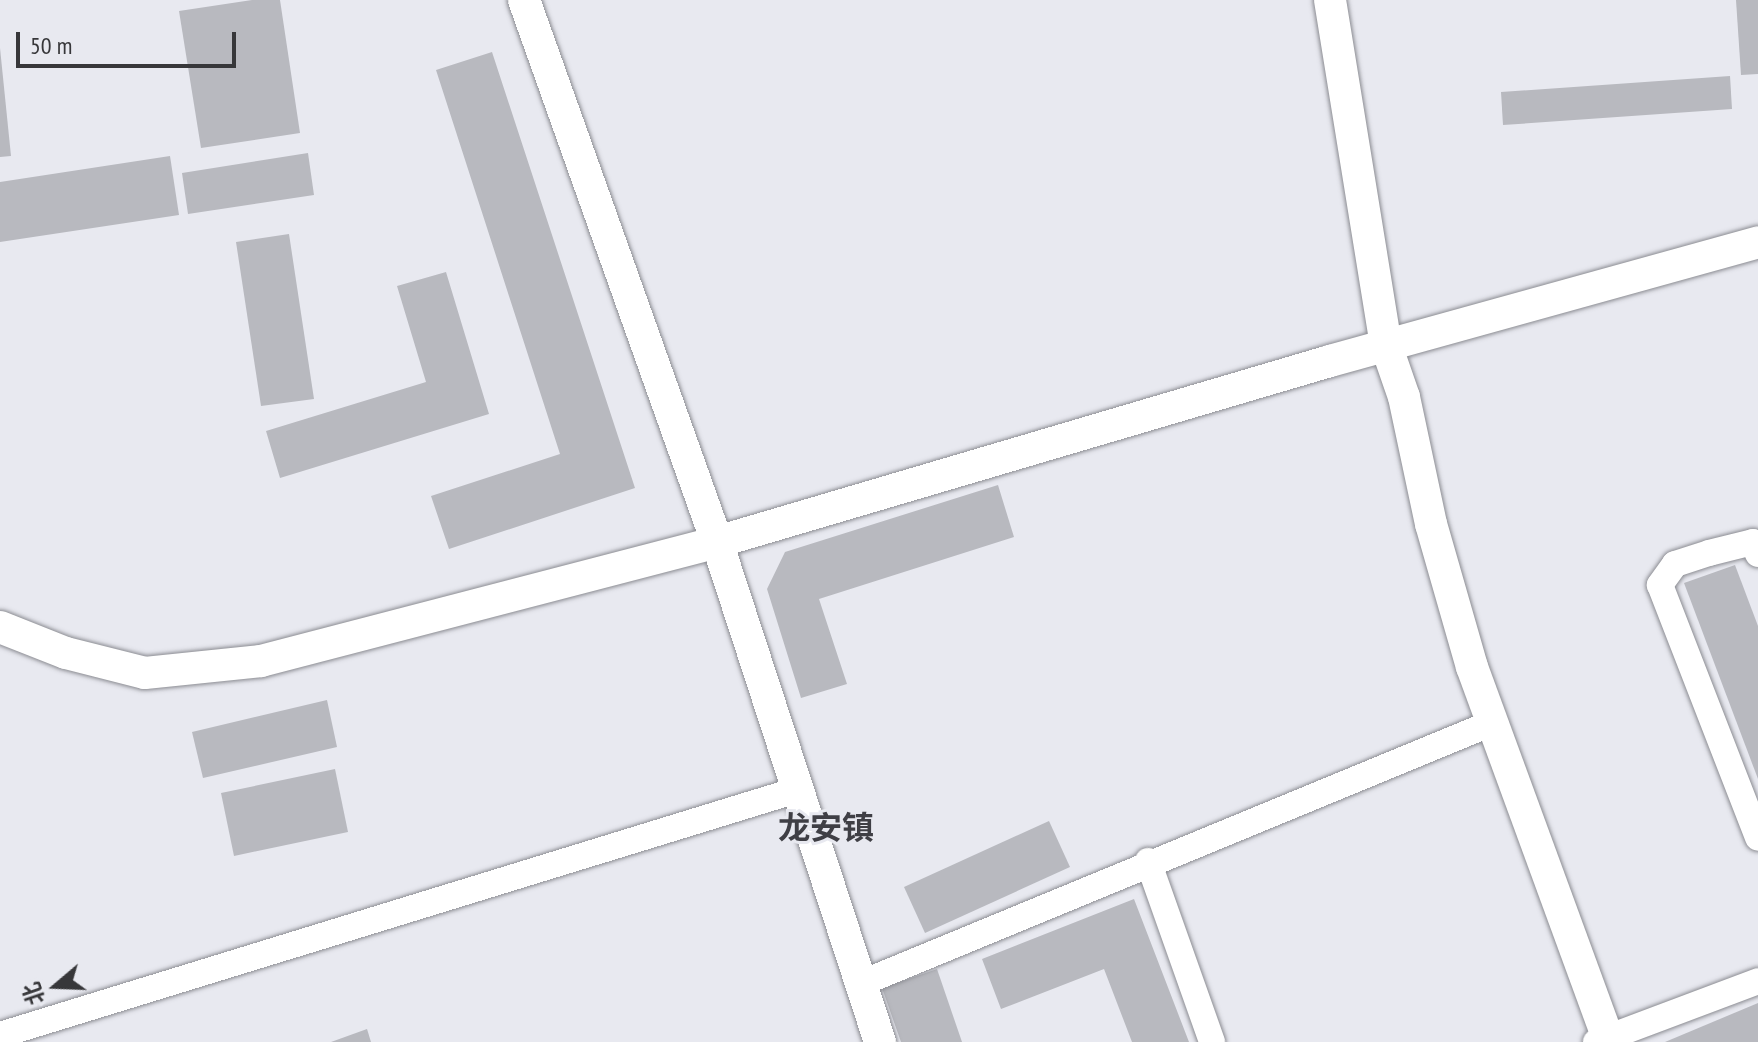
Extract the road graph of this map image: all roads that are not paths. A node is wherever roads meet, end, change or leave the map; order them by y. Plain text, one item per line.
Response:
1 (524, 0) edge
2 (1330, 0) edge
3 (1758, 242) edge
4 (1386, 345) junction
5 (717, 542) junction
6 (1758, 554) edge
7 (0, 627) edge
8 (1492, 723) junction
9 (800, 789) junction
10 (1758, 838) edge
11 (1148, 861) junction
12 (1758, 981) edge
13 (862, 983) junction
14 (0, 1035) edge
15 (1604, 1041) edge
16 (880, 1042) edge
17 (1212, 1042) edge

1 - 5 street
2 - 4 street
3 - 4 street
4 - 5 street
4 - 8 street
5 - 7 street
5 - 9 street
6 - 10 street
8 - 11 street
8 - 15 street
9 - 13 street
9 - 14 street
11 - 13 street
11 - 17 street
12 - 15 street
13 - 16 street

